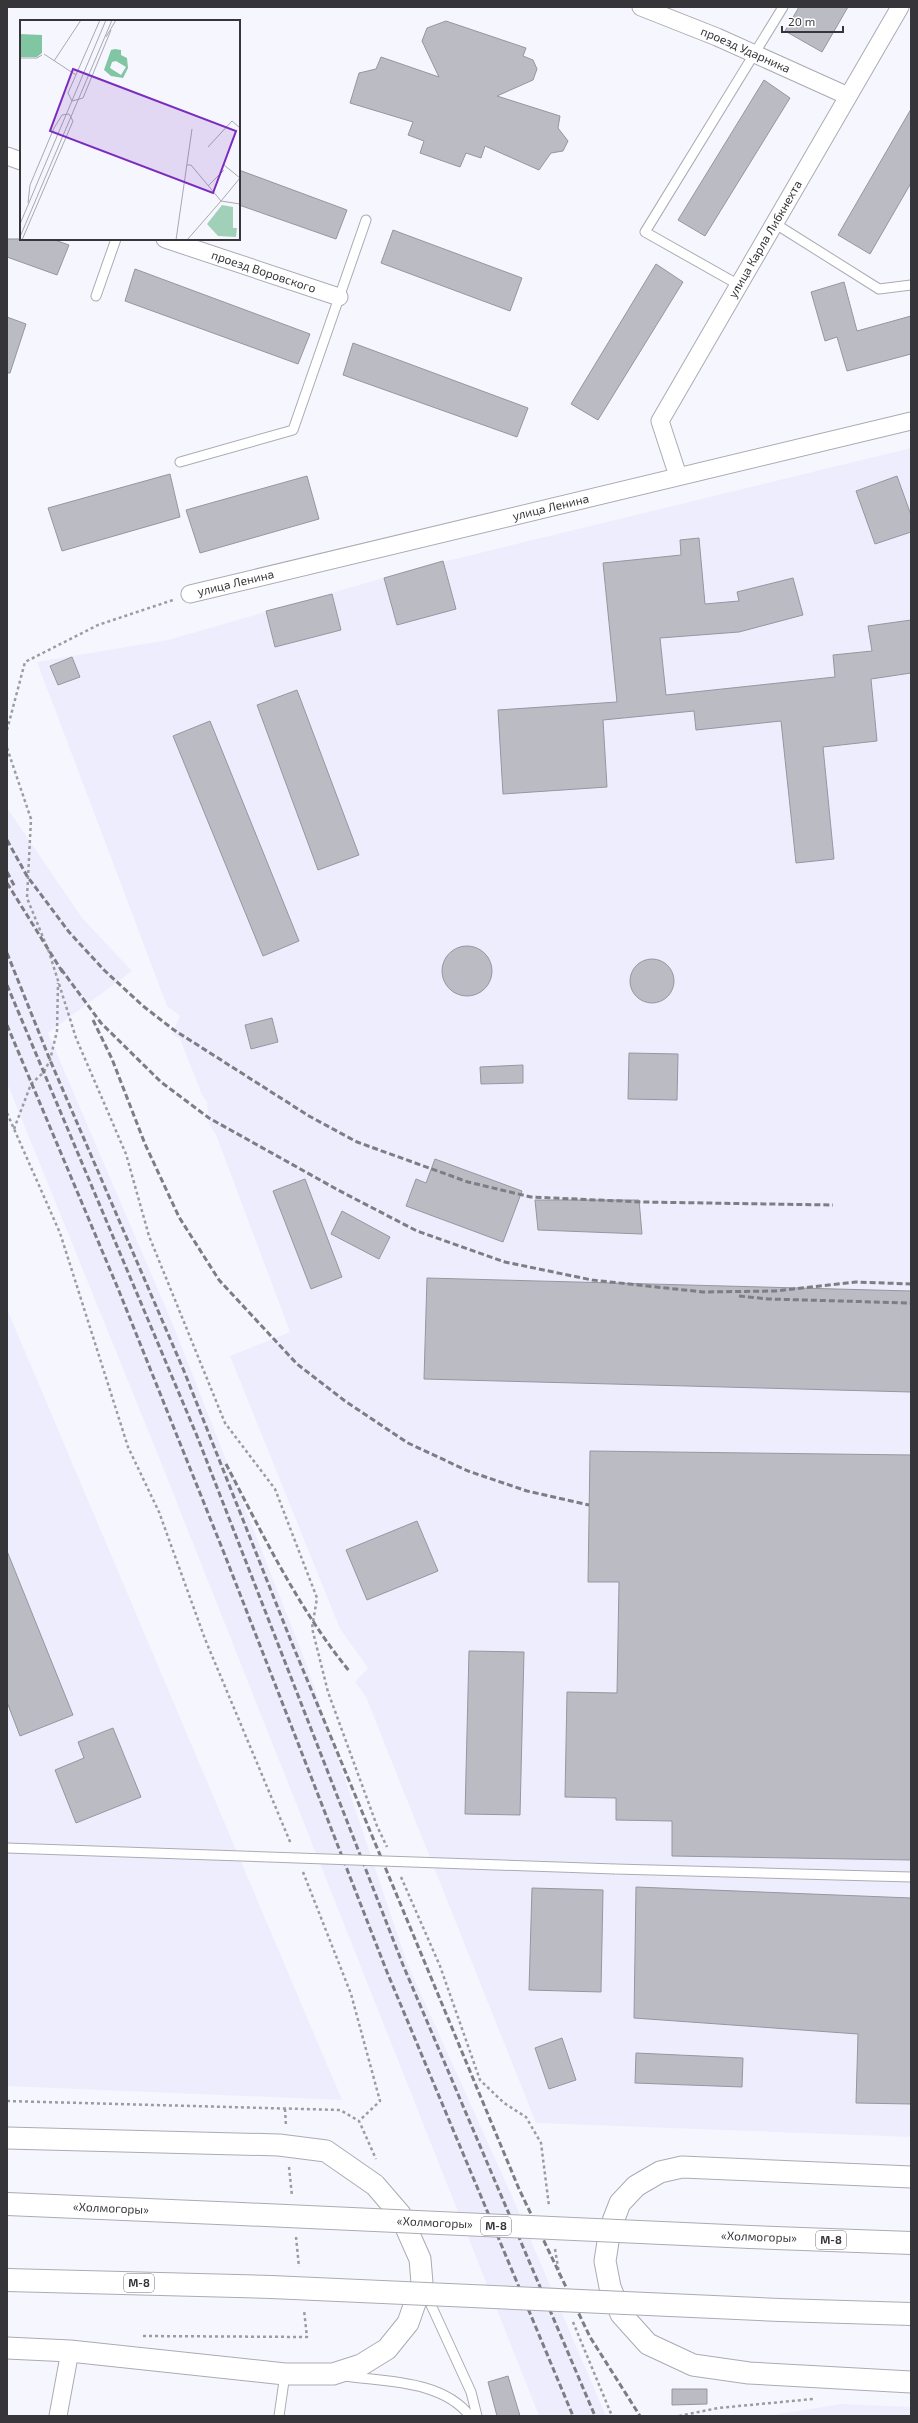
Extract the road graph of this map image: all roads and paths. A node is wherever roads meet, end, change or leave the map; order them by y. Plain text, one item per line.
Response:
1 (641, 7) edge
2 (783, 7) edge
3 (900, 7) edge
4 (755, 54) junction
5 (848, 96) junction
6 (7, 156) edge
7 (20, 161) edge
8 (366, 220) dead end
9 (774, 223) junction
10 (116, 240) edge
11 (168, 240) edge
12 (739, 285) junction
13 (911, 285) edge
14 (96, 296) dead end
15 (339, 297) junction
16 (911, 421) edge
17 (180, 462) dead end
18 (678, 476) junction
19 (190, 594) joint
20 (7, 730) edge
21 (7, 748) edge
22 (58, 980) junction
23 (7, 1113) edge
24 (14, 1129) junction
25 (292, 1845) dead end
26 (7, 1848) edge
27 (390, 1854) dead end
28 (301, 1867) dead end
29 (400, 1874) dead end
30 (911, 1877) edge
31 (7, 2101) edge
32 (359, 2121) junction
33 (7, 2138) edge
34 (378, 2164) dead end
35 (911, 2177) edge
36 (7, 2204) edge
37 (549, 2210) dead end
38 (911, 2243) edge
39 (555, 2248) dead end
40 (7, 2280) edge
41 (422, 2283) junction
42 (561, 2285) dead end
43 (911, 2314) edge
44 (572, 2320) dead end
45 (7, 2348) edge
46 (70, 2351) junction
47 (285, 2374) junction
48 (333, 2374) junction
49 (911, 2382) edge
50 (819, 2398) dead end
51 (58, 2416) edge
52 (279, 2416) edge
53 (470, 2416) edge
54 (478, 2416) edge
55 (612, 2416) edge
56 (679, 2416) edge

1 - 4 street, проезд Ударника
2 - 4 lane
3 - 5 street, улица Карла Либкнехта
4 - 5 street, проезд Ударника
4 - 12 lane
5 - 9 street, улица Карла Либкнехта
6 - 7 street
8 - 15 lane
9 - 12 street, улица Карла Либкнехта
9 - 13 lane
10 - 14 lane
11 - 15 street, проезд Воровского
12 - 18 street, улица Карла Либкнехта
15 - 17 lane
16 - 18 street, улица Ленина
18 - 19 street, улица Ленина
19 - 20 path
21 - 22 path
22 - 24 path
22 - 27 path
23 - 24 path
24 - 25 path
26 - 30 lane, bridge
28 - 32 path
29 - 37 path
31 - 32 path
32 - 34 path
33 - 41 street
35 - 49 street
36 - 38 highway, «Холмогоры» / М-8, bridge
39 - 42 path
40 - 43 highway, М-8, bridge
41 - 48 street
41 - 54 lane
44 - 55 path
45 - 46 street
46 - 47 street
46 - 51 street
47 - 48 street
47 - 52 lane
48 - 53 lane
50 - 56 path

